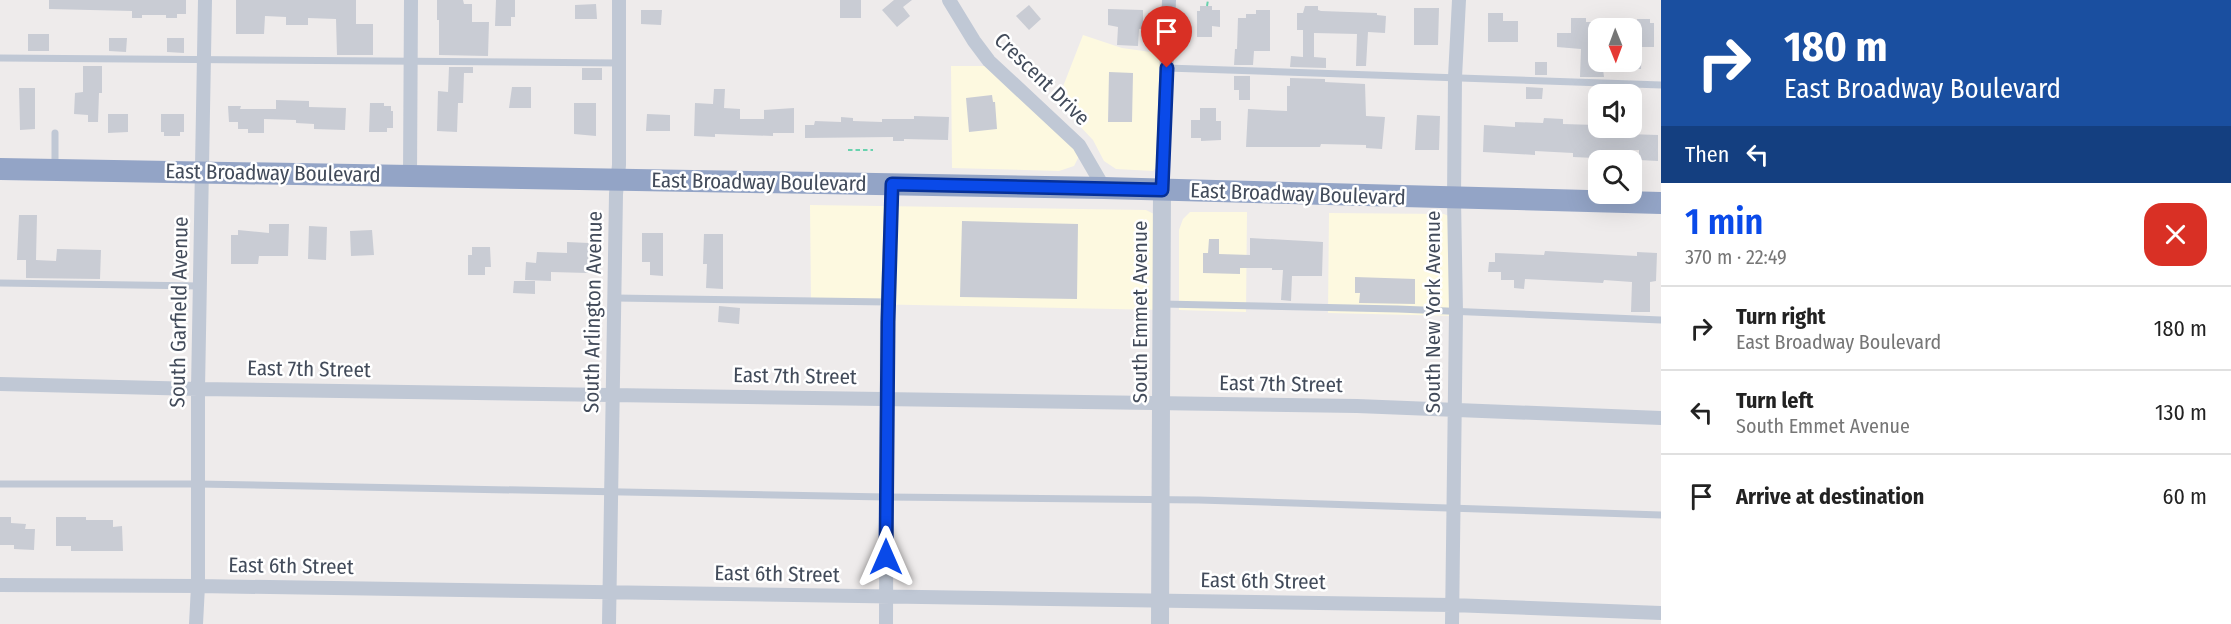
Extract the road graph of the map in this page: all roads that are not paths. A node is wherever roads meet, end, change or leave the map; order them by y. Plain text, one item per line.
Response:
1 (205, 0) edge
2 (411, 0) edge
3 (619, 0) edge
4 (949, 0) edge
5 (1169, 0) edge
6 (1459, 0) edge
7 (0, 58) edge
8 (206, 59) junction
9 (411, 61) junction
10 (619, 63) junction
11 (1167, 68) junction
12 (1455, 77) junction
13 (1661, 85) edge
14 (55, 133) dead end
15 (0, 169) edge
16 (55, 170) junction
17 (201, 171) junction
18 (410, 175) junction
19 (618, 180) junction
20 (892, 184) junction
21 (1104, 188) junction
22 (1162, 190) junction
23 (1454, 199) junction
24 (1661, 203) edge
25 (0, 284) edge
26 (201, 286) junction
27 (615, 298) junction
28 (889, 302) junction
29 (1162, 304) junction
30 (1456, 312) junction
31 (1661, 320) edge
32 (0, 384) edge
33 (198, 389) junction
34 (613, 394) junction
35 (887, 399) junction
36 (1162, 403) junction
37 (1454, 410) junction
38 (1661, 418) edge
39 (0, 484) edge
40 (198, 484) junction
41 (612, 492) junction
42 (886, 497) junction
43 (1161, 500) junction
44 (1454, 508) junction
45 (1661, 515) edge
46 (0, 585) edge
47 (198, 586) junction
48 (610, 593) junction
49 (886, 597) junction
50 (1160, 600) junction
51 (1451, 605) junction
52 (1661, 613) edge
53 (196, 624) edge
54 (609, 624) edge
55 (886, 624) edge
56 (1160, 624) edge
57 (1452, 624) edge

1 - 8 street, South Garfield Avenue
2 - 9 street
3 - 10 street, South Arlington Avenue
4 - 21 street, Crescent Drive
5 - 11 street, South Emmet Avenue
6 - 12 street, South New York Avenue
7 - 8 lane
8 - 9 lane
8 - 17 street, South Garfield Avenue
9 - 10 lane
9 - 18 street
10 - 19 street, South Arlington Avenue
11 - 12 lane
11 - 22 street, South Emmet Avenue
12 - 13 lane
12 - 23 street, South New York Avenue
14 - 16 lane
15 - 16 highway, East Broadway Boulevard
16 - 17 highway, East Broadway Boulevard
17 - 18 highway, East Broadway Boulevard
17 - 26 street, South Garfield Avenue
18 - 19 highway, East Broadway Boulevard
19 - 20 highway, East Broadway Boulevard
19 - 27 street, South Arlington Avenue
20 - 21 highway, East Broadway Boulevard
20 - 28 street
21 - 22 highway, East Broadway Boulevard
22 - 23 highway, East Broadway Boulevard
22 - 29 street, South Emmet Avenue
23 - 24 highway, East Broadway Boulevard
23 - 30 street, South New York Avenue
25 - 26 lane
26 - 33 street, South Garfield Avenue
27 - 28 lane
27 - 34 street, South Arlington Avenue
28 - 35 street
29 - 30 lane
29 - 36 street, South Emmet Avenue
30 - 31 lane
30 - 37 street, South New York Avenue
32 - 33 street, East 7th Street
33 - 34 street, East 7th Street
33 - 40 street, South Garfield Avenue
34 - 35 street, East 7th Street
34 - 41 street, South Arlington Avenue
35 - 36 street, East 7th Street
35 - 42 street
36 - 37 street, East 7th Street
36 - 43 street, South Emmet Avenue
37 - 38 street, East 7th Street
37 - 44 street, South New York Avenue
39 - 40 lane
40 - 41 lane
40 - 47 street, South Garfield Avenue
41 - 42 lane
41 - 48 street, South Arlington Avenue
42 - 43 lane
42 - 49 street
43 - 44 lane
43 - 50 street, South Emmet Avenue
44 - 45 lane
44 - 51 street, South New York Avenue
46 - 47 street, East 6th Street
47 - 48 street, East 6th Street
47 - 53 street, South Garfield Avenue
48 - 49 street, East 6th Street
48 - 54 street, South Arlington Avenue
49 - 50 street, East 6th Street
49 - 55 street
50 - 51 street, East 6th Street
50 - 56 street, South Emmet Avenue
51 - 52 street, East 6th Street
51 - 57 street, South New York Avenue

